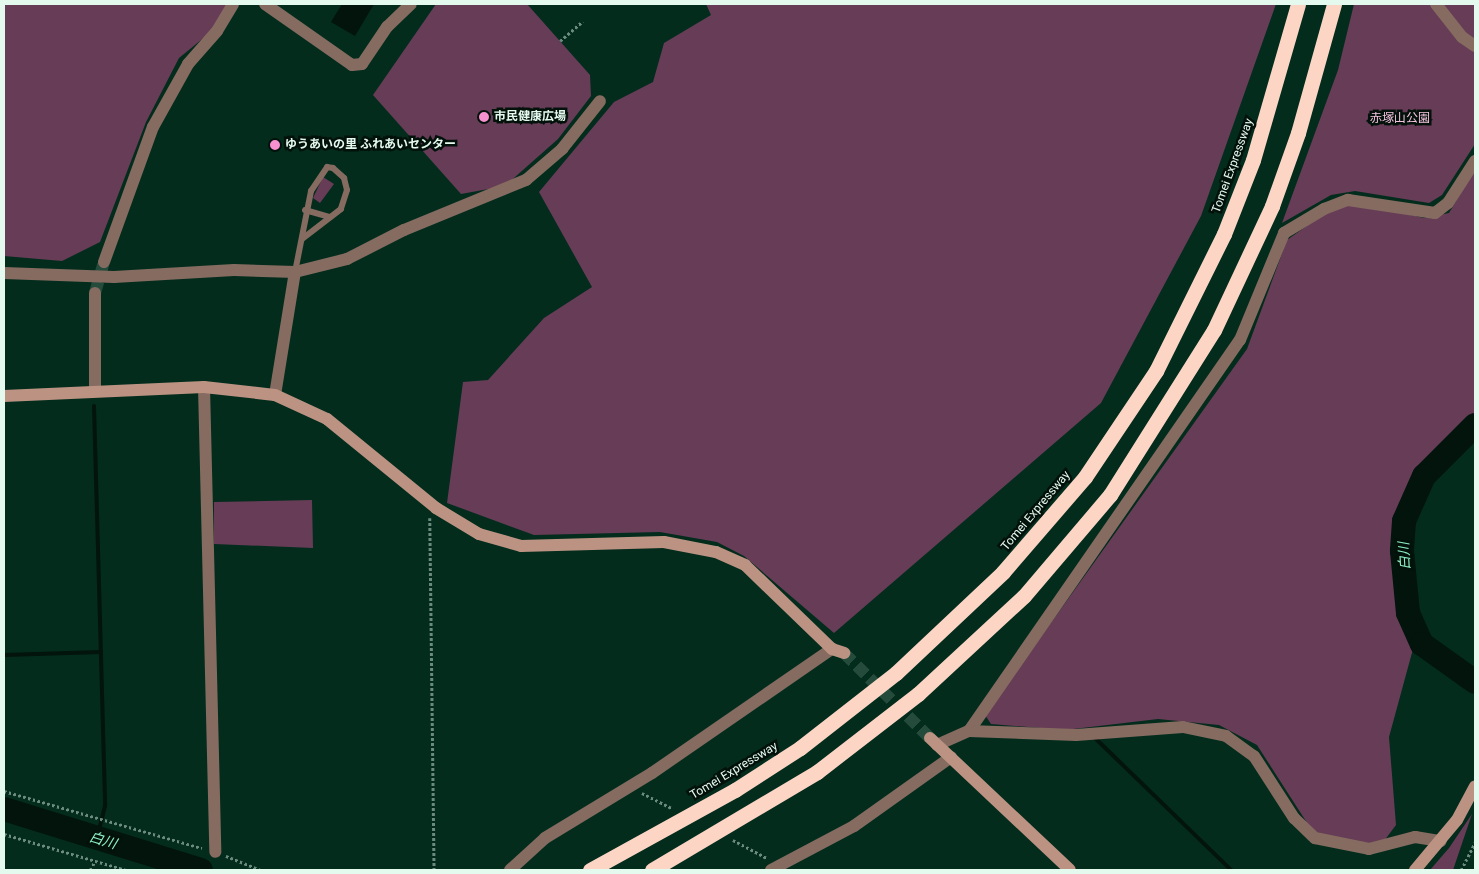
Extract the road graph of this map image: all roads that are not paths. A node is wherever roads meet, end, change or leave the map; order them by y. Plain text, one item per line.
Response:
1 (234, 4) edge
2 (265, 4) edge
3 (411, 4) edge
4 (1298, 4) edge
5 (1334, 4) edge
6 (1436, 4) edge
7 (1475, 46) edge
8 (600, 101) dead end
9 (1475, 161) edge
10 (305, 210) junction
11 (330, 217) junction
12 (302, 239) junction
13 (104, 262) tunnel mouth
14 (295, 272) junction
15 (4, 273) edge
16 (95, 293) tunnel mouth
17 (204, 388) junction
18 (96, 391) junction
19 (275, 395) junction
20 (4, 396) edge
21 (969, 731) junction
22 (951, 757) junction
23 (1475, 786) edge
24 (1440, 841) junction
25 (215, 852) road end
26 (776, 868) edge
27 (510, 870) edge
28 (590, 870) edge
29 (652, 870) edge
30 (1070, 870) edge
31 (1415, 870) edge

1 - 13 street
2 - 3 street
4 - 28 highway, Tomei Expressway
5 - 29 highway
6 - 7 street
8 - 14 street
9 - 21 street
10 - 11 lane
10 - 11 lane
10 - 12 lane
11 - 12 lane
12 - 14 lane
14 - 15 street
14 - 19 street
16 - 18 street
17 - 18 street
17 - 19 street
17 - 25 street
18 - 20 street
19 - 27 street
21 - 22 street
21 - 24 street
22 - 26 street
22 - 30 street
23 - 24 street
24 - 31 street

